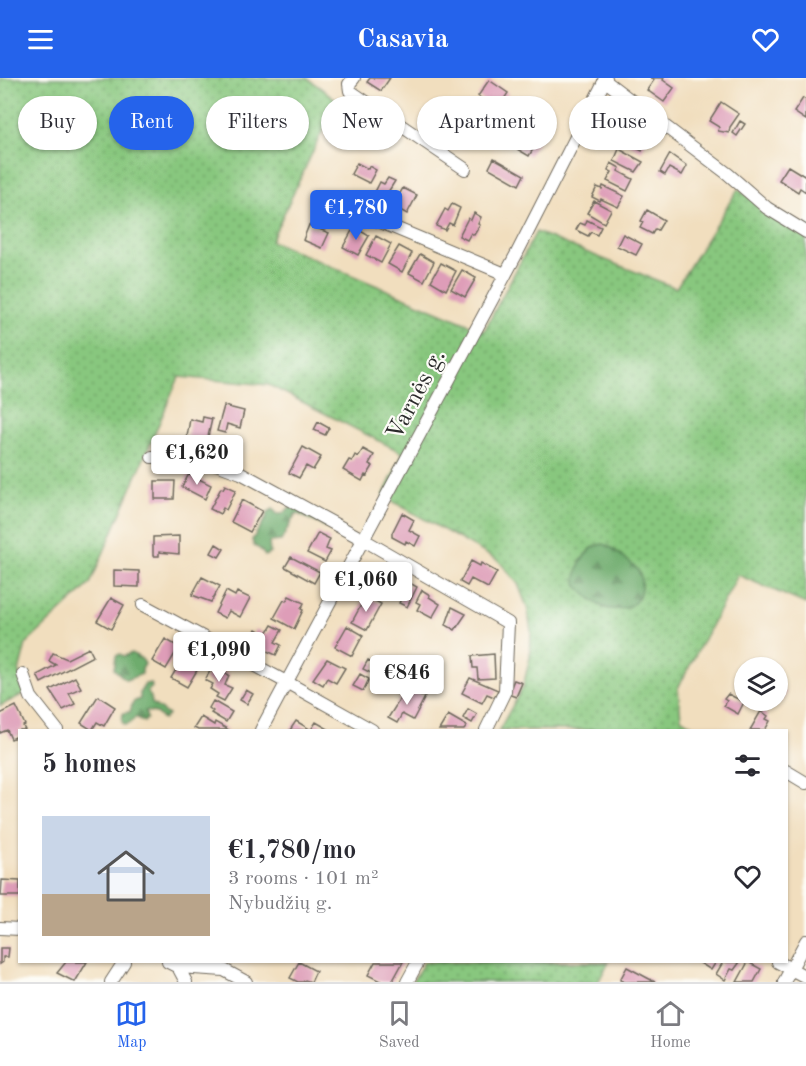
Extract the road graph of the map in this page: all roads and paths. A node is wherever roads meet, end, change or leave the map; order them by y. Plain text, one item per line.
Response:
1 (605, 79) edge
2 (352, 81) edge
3 (465, 168) dead end
4 (352, 210) dead end
5 (806, 232) edge
6 (505, 274) junction
7 (152, 458) dead end
8 (364, 540) junction
9 (142, 605) dead end
10 (23, 674) dead end
11 (288, 682) junction
12 (56, 729) edge
13 (262, 729) edge
14 (370, 729) edge
15 (486, 729) edge
16 (788, 772) edge
17 (806, 783) edge
18 (0, 928) edge
19 (18, 928) edge
20 (806, 941) edge
21 (123, 963) edge
22 (417, 963) edge
23 (780, 963) edge
24 (173, 964) edge
25 (791, 969) junction
26 (806, 977) edge
27 (111, 982) edge
28 (186, 982) edge
29 (246, 982) edge
30 (407, 982) edge
31 (784, 982) edge

1 - 5 street
1 - 6 street, Varnės g.
2 - 3 street
4 - 6 street
6 - 8 street, Varnės g.
7 - 8 street
8 - 11 street, Varnės g.
8 - 15 street
9 - 11 street
10 - 12 street
11 - 13 street, Varnės g.
11 - 14 street
16 - 17 street
18 - 19 street
20 - 25 street
21 - 27 street
22 - 30 street
23 - 25 street
24 - 28 street
24 - 29 street
25 - 26 street
25 - 31 street

